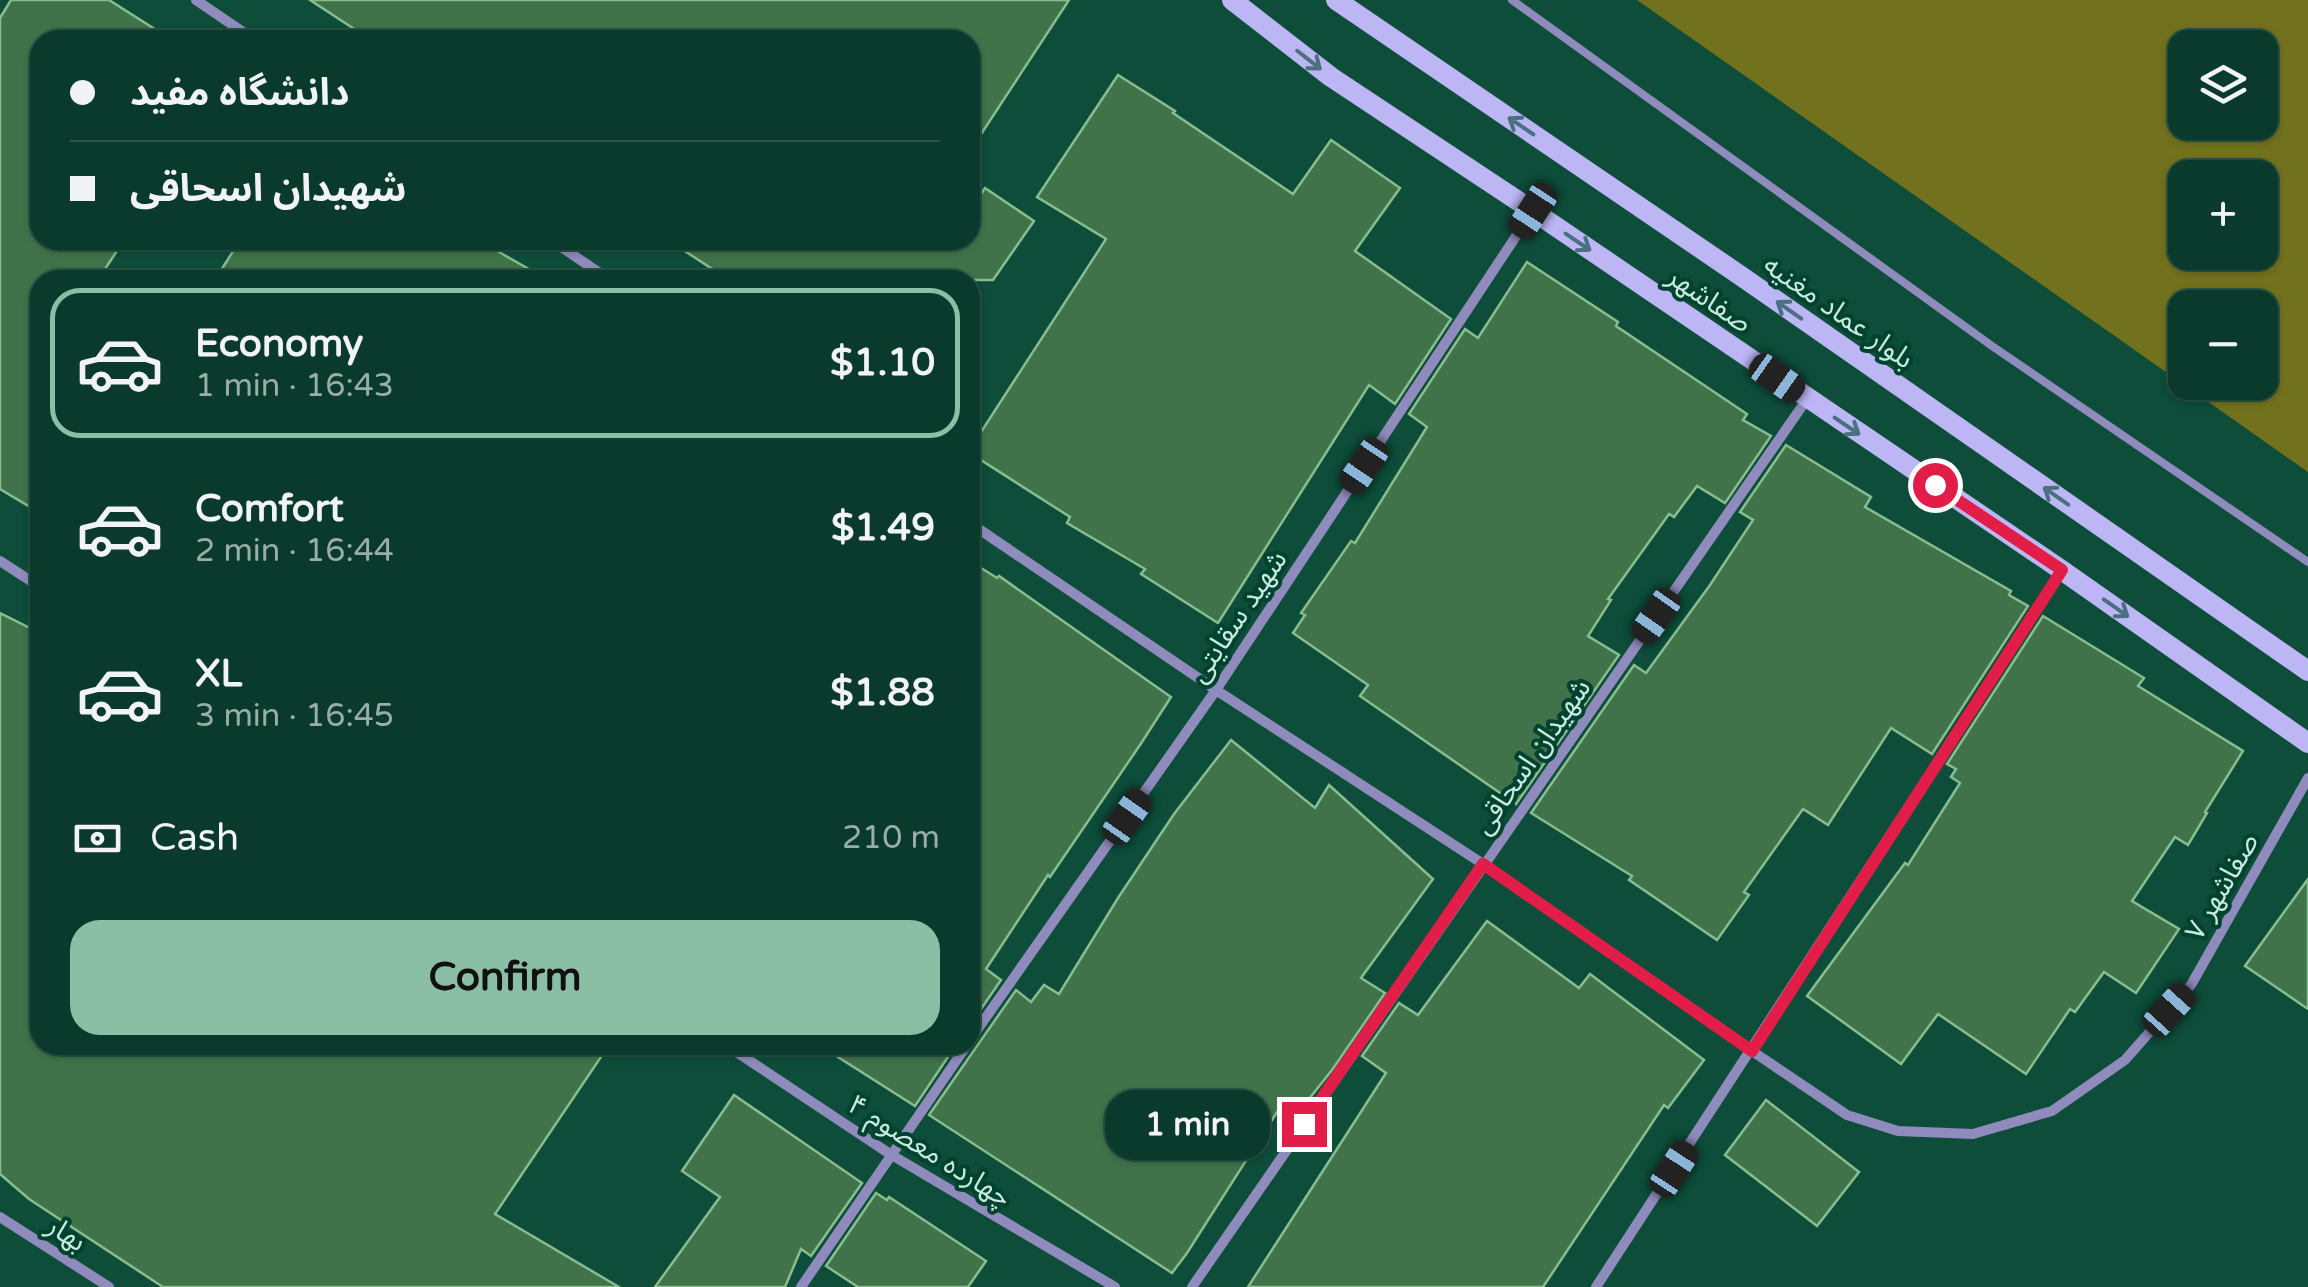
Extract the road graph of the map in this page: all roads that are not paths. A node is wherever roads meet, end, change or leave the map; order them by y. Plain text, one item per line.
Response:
1 (196, 0) edge
2 (1232, 0) edge
3 (1336, 0) edge
4 (1512, 0) edge
5 (240, 30) edge
6 (1533, 211) junction
7 (566, 250) edge
8 (595, 270) edge
9 (1807, 399) junction
10 (980, 530) edge
11 (0, 561) edge
12 (2308, 562) edge
13 (2062, 570) junction
14 (30, 580) edge
15 (2308, 671) edge
16 (1216, 690) junction
17 (2308, 743) edge
18 (2308, 778) edge
19 (1483, 864) junction
20 (980, 1026) edge
21 (1752, 1051) junction
22 (741, 1055) edge
23 (960, 1055) edge
24 (890, 1154) junction
25 (0, 1217) edge
26 (109, 1287) edge
27 (801, 1287) edge
28 (1115, 1287) edge
29 (1192, 1287) edge
30 (1596, 1287) edge

1 - 5 street
2 -> 6 main road, صفاشهر
15 -> 3 main road, بلوار عماد مغنیه
4 - 12 lane
6 -> 9 main road, صفاشهر
6 - 16 street, شهید سقایتی
7 - 8 street
9 -> 13 main road, صفاشهر
9 - 19 street, شهیدان اسحاقی
10 - 16 street, صفاشهر ۷
11 - 14 street
13 -> 17 main road, صفاشهر
13 - 21 street
16 - 19 street, صفاشهر ۷
16 - 20 street, شهید سقایتی
18 - 21 street, صفاشهر ۷
19 - 21 street, صفاشهر ۷
19 - 29 street, شهیدان اسحاقی
21 - 30 street
22 - 24 street, چهارده معصوم ۴
23 - 24 street, شهید سقایتی
24 - 27 street, شهید سقایتی
24 - 28 street, چهارده معصوم ۴
25 - 26 street, بهار

